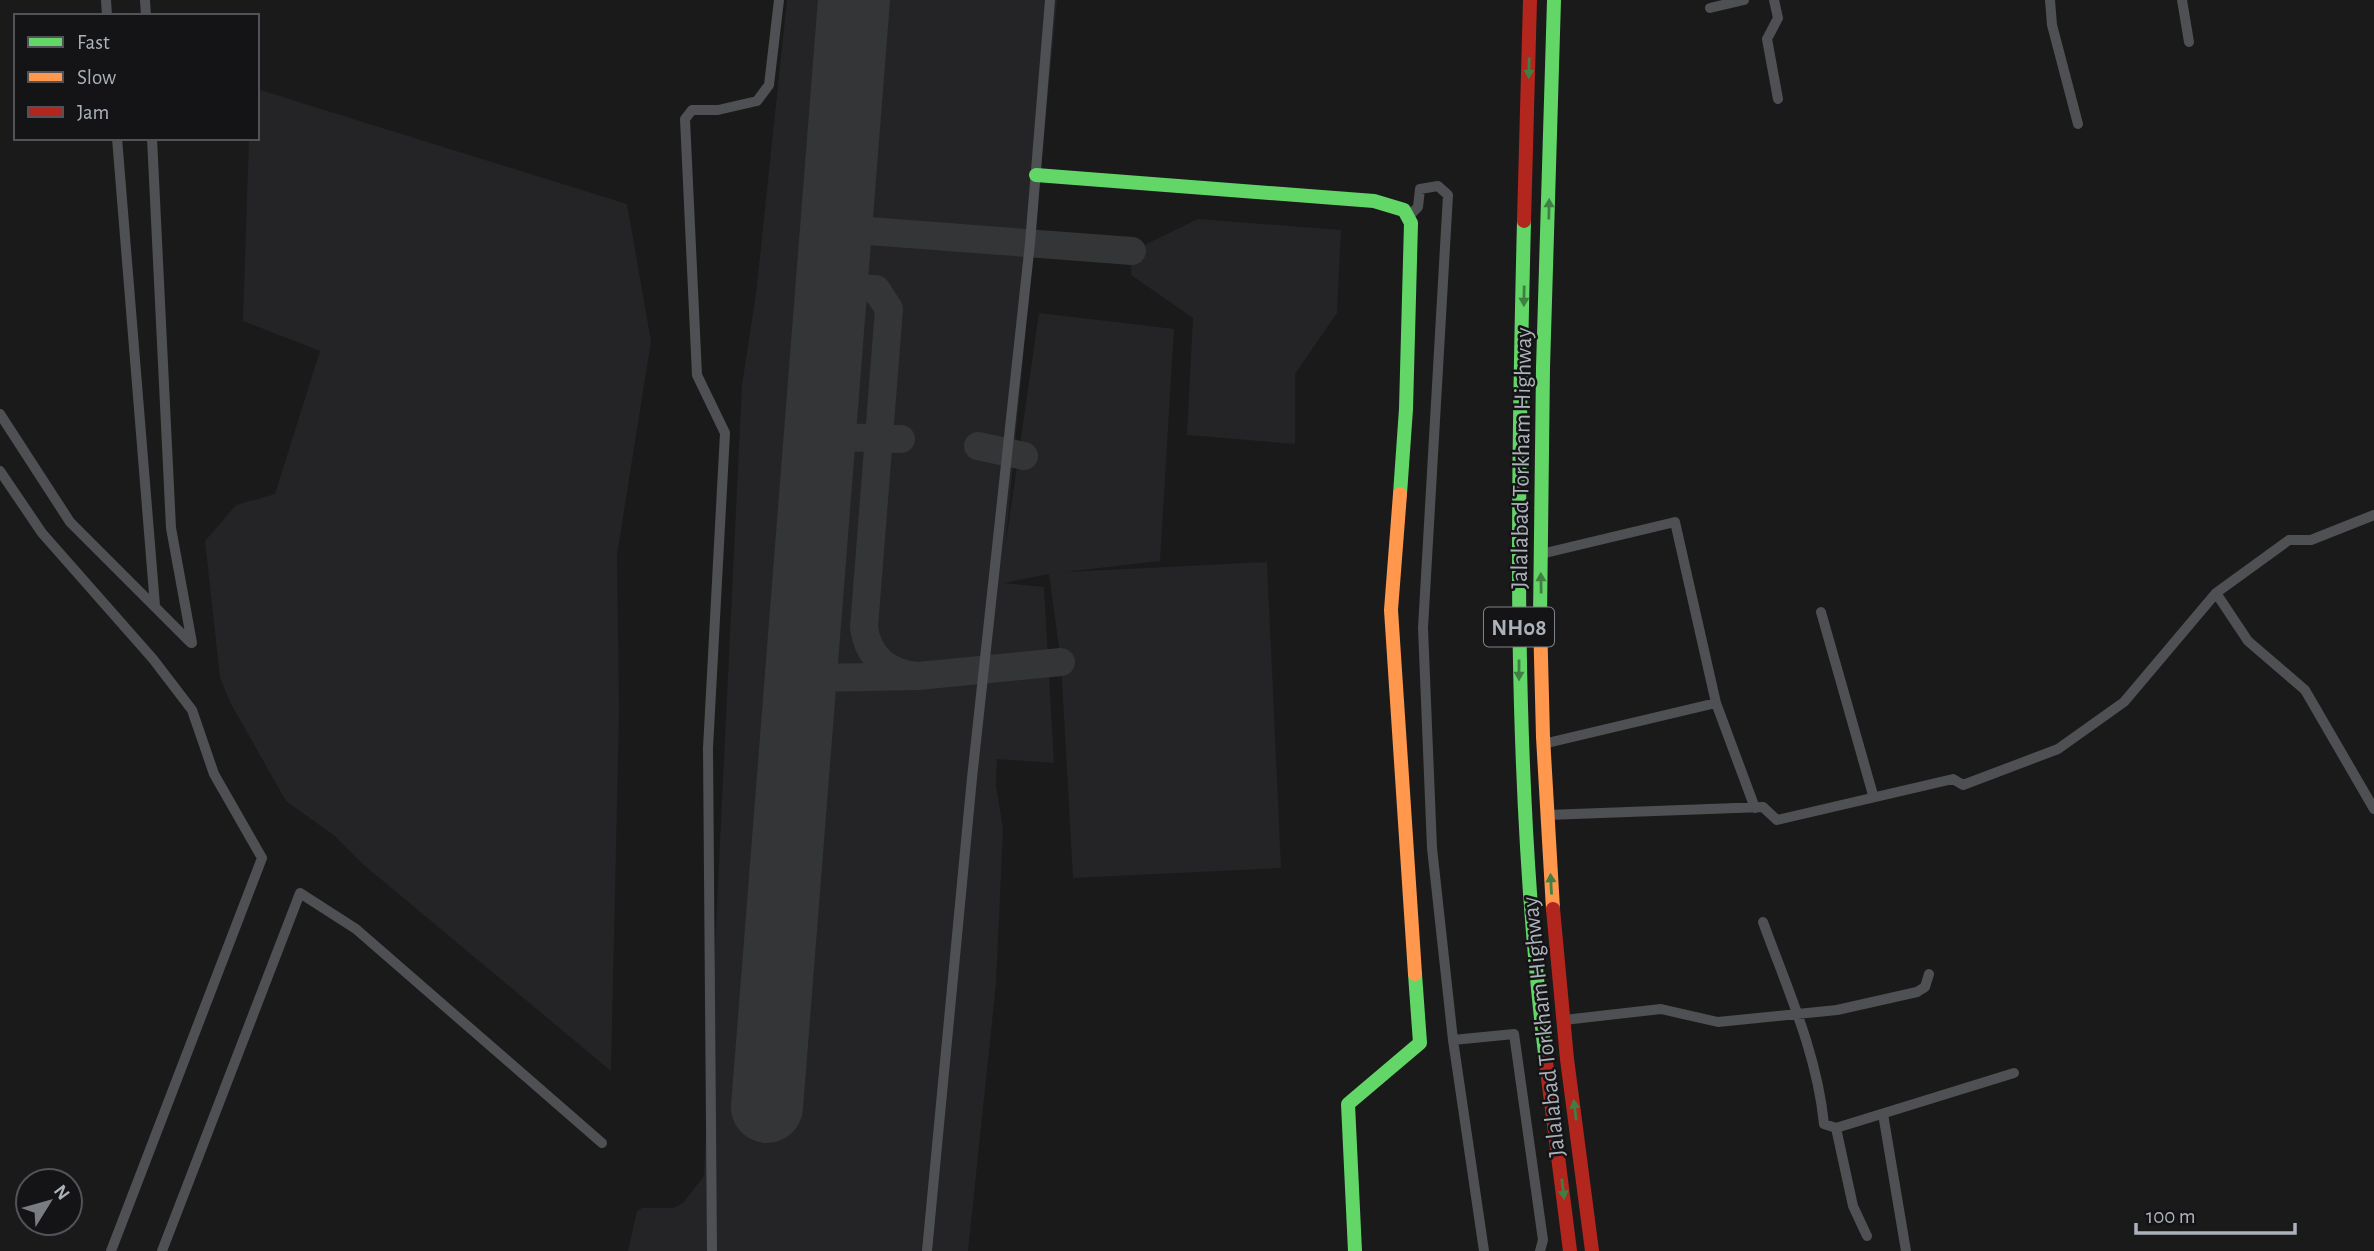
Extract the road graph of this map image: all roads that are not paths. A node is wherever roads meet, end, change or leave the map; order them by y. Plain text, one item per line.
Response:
1 (779, 0) edge
2 (1050, 0) edge
3 (1531, 0) edge
4 (1554, 0) edge
5 (1744, 0) edge
6 (1774, 0) edge
7 (2050, 0) edge
8 (2182, 0) edge
9 (1710, 8) dead end
10 (2189, 43) dead end
11 (1778, 99) dead end
12 (2078, 124) dead end
13 (117, 140) edge
14 (152, 140) edge
15 (1036, 175) junction
16 (1408, 217) junction
17 (0, 414) edge
18 (0, 471) edge
19 (2374, 515) edge
20 (1541, 554) junction
21 (2216, 593) junction
22 (155, 606) junction
23 (1821, 612) dead end
24 (1716, 703) junction
25 (1543, 744) junction
26 (1873, 795) junction
27 (1755, 808) junction
28 (2374, 808) edge
29 (1547, 815) junction
30 (1763, 922) dead end
31 (1929, 974) dead end
32 (1797, 1014) junction
33 (1564, 1020) junction
34 (1453, 1040) junction
35 (2014, 1073) dead end
36 (1883, 1114) junction
37 (1836, 1128) junction
38 (602, 1143) dead end
39 (1867, 1236) dead end
40 (110, 1251) edge
41 (162, 1251) edge
42 (712, 1251) edge
43 (927, 1251) edge
44 (1355, 1251) edge
45 (1484, 1251) edge
46 (1540, 1251) edge
47 (1570, 1251) edge
48 (1592, 1251) edge
49 (1906, 1251) edge

1 - 42 street
2 - 15 street
3 -> 47 main road, NH08
20 -> 4 main road, Jalalabad Torkham Highway / NH08
5 - 9 street
6 - 11 street
7 - 12 street
8 - 10 street
13 - 22 street
14 - 22 street
15 - 16 main road
15 - 43 street
16 - 34 street
16 - 44 main road
17 - 22 street
18 - 40 street
19 - 21 street
20 - 24 street
25 -> 20 main road, Jalalabad Torkham Highway / NH08
21 - 26 street
21 - 28 street
23 - 26 street
24 - 25 street
24 - 27 street
25 - 29 main road, Jalalabad Torkham Highway / NH08
26 - 27 street
27 - 29 street
33 -> 29 main road, Jalalabad Torkham Highway / NH08
30 - 32 street
31 - 32 street
32 - 33 street
32 - 37 street
48 -> 33 main road, Jalalabad Torkham Highway / NH08
34 - 45 street
34 - 46 street
35 - 36 street
36 - 37 street
36 - 49 street
37 - 39 street
38 - 41 street

